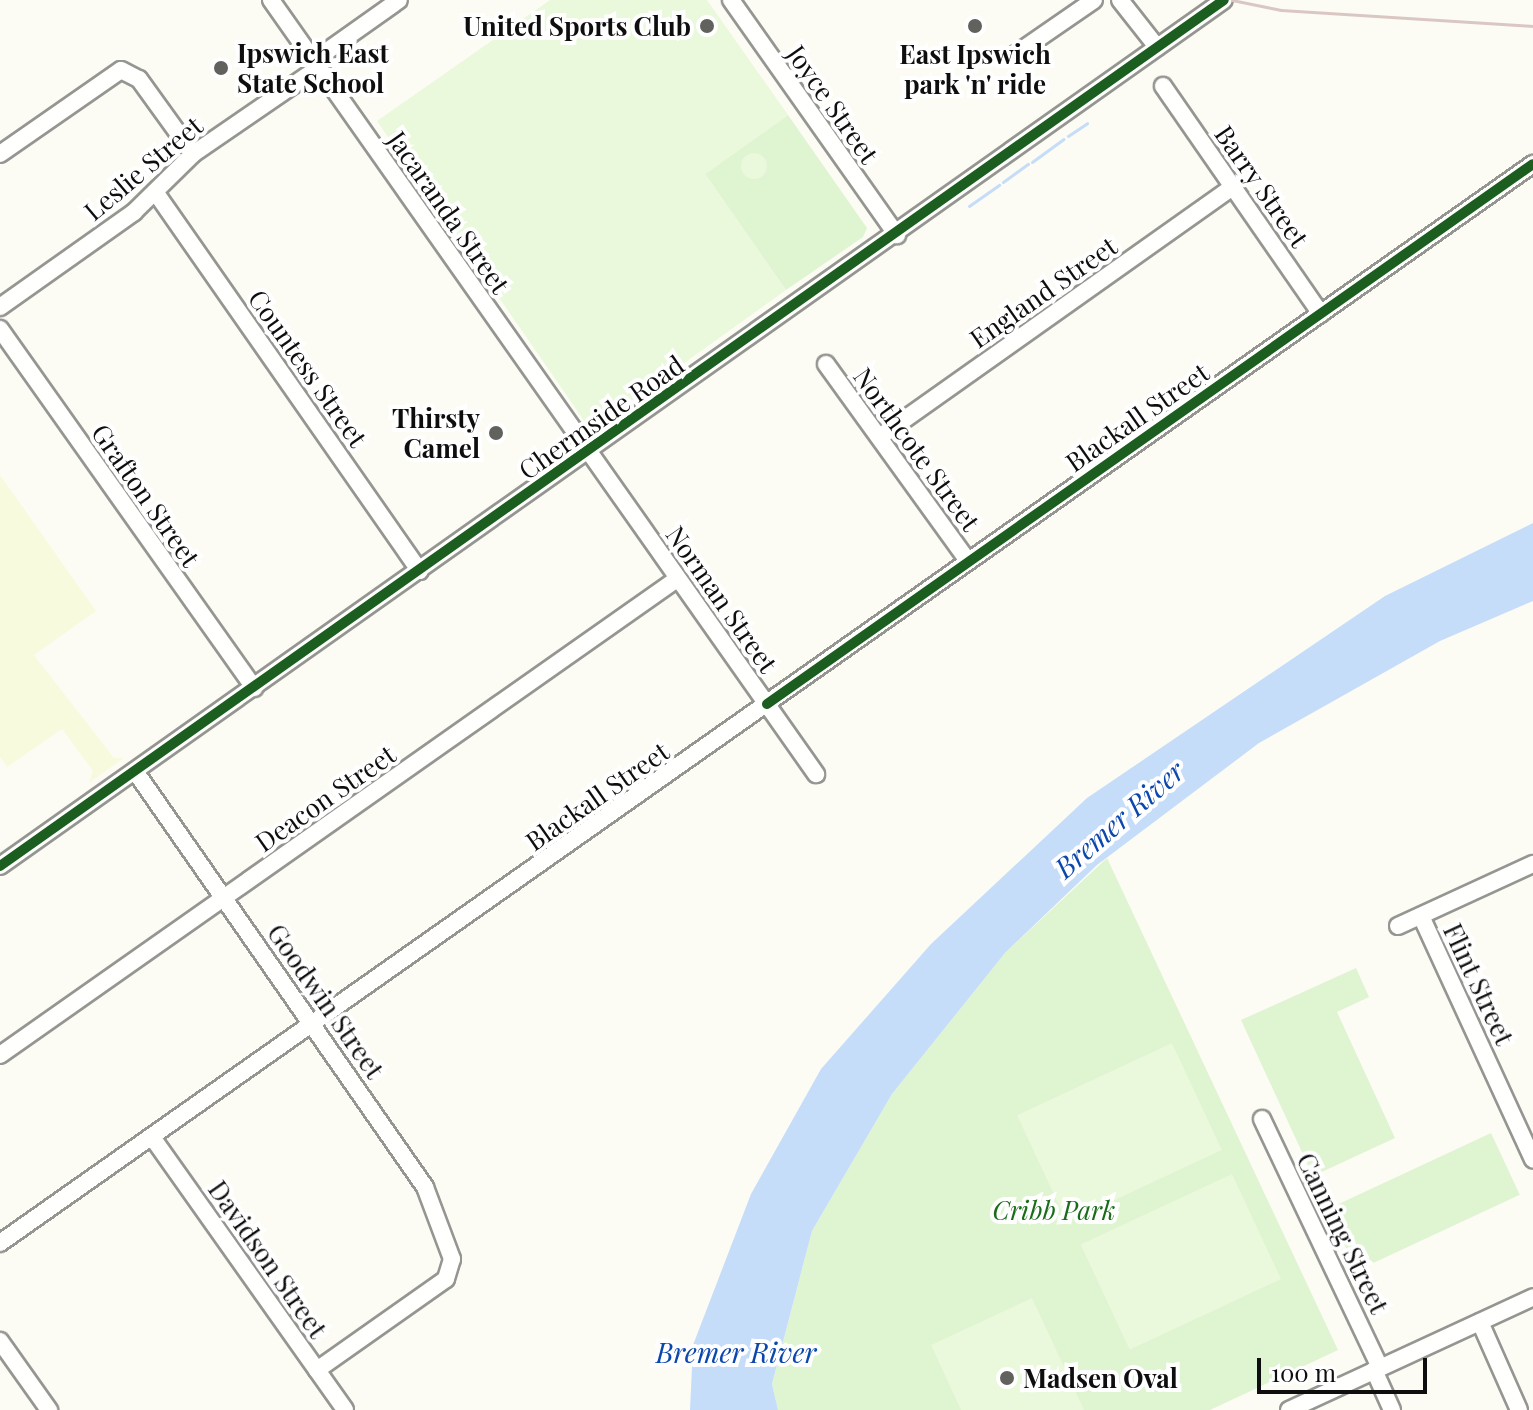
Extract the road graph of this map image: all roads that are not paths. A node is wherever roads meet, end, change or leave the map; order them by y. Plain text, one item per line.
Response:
1 (271, 0) edge
2 (399, 0) edge
3 (731, 0) edge
4 (1094, 0) edge
5 (1120, 0) edge
6 (1224, 0) edge
7 (1157, 47) junction
8 (1010, 58) dead end
9 (316, 64) junction
10 (1163, 86) dead end
11 (0, 154) edge
12 (193, 154) junction
13 (1533, 164) edge
14 (1233, 187) junction
15 (156, 193) junction
16 (897, 235) junction
17 (0, 307) edge
18 (1321, 314) junction
19 (0, 329) edge
20 (826, 364) dead end
21 (881, 436) junction
22 (589, 453) junction
23 (968, 561) junction
24 (420, 571) junction
25 (677, 579) junction
26 (254, 688) junction
27 (767, 704) junction
28 (135, 771) junction
29 (816, 774) dead end
30 (1533, 864) edge
31 (0, 866) edge
32 (224, 898) junction
33 (1421, 916) junction
34 (1398, 926) dead end
35 (312, 1024) junction
36 (0, 1055) edge
37 (1262, 1119) dead end
38 (152, 1137) junction
39 (1533, 1159) edge
40 (0, 1243) edge
41 (1533, 1297) edge
42 (1480, 1322) junction
43 (0, 1341) edge
44 (1377, 1368) junction
45 (317, 1370) junction
46 (49, 1410) edge
47 (345, 1410) edge
48 (1289, 1410) edge
49 (1392, 1410) edge
50 (1519, 1410) edge

1 - 9 street, Jacaranda Street
2 - 9 street, Leslie Street
3 - 16 street, Joyce Street
4 - 8 street
5 - 7 street
6 - 7 street, Chermside Road
7 - 16 street, Chermside Road
9 - 12 street, Leslie Street
9 - 22 street, Jacaranda Street
10 - 14 street, Barry Street
11 - 12 street
12 - 15 street, Leslie Street
13 - 18 street, Blackall Street
14 - 18 street, Barry Street
14 - 21 street, England Street
15 - 17 street, Leslie Street
15 - 24 street, Countess Street
16 - 22 street, Chermside Road
18 - 23 street, Blackall Street
19 - 26 street, Grafton Street
20 - 21 street, Northcote Street
21 - 23 street, Northcote Street
22 - 24 street, Chermside Road
22 - 25 street, Norman Street
23 - 27 street, Blackall Street
24 - 26 street, Chermside Road
25 - 27 street, Norman Street
25 - 32 street, Deacon Street
26 - 28 street, Chermside Road
27 - 29 street, Norman Street
27 - 35 street, Blackall Street
28 - 31 street, Chermside Road
28 - 32 street, Goodwin Street
30 - 33 street
32 - 35 street, Goodwin Street
32 - 36 street, Deacon Street
33 - 34 street
33 - 39 street, Flint Street
35 - 38 street, Blackall Street
35 - 45 street, Goodwin Street
37 - 44 street, Canning Street
38 - 40 street, Blackall Street
38 - 45 street, Davidson Street
41 - 42 street
42 - 44 street
42 - 50 street
43 - 46 street
44 - 48 street
44 - 49 street, Canning Street
45 - 47 street, Davidson Street

